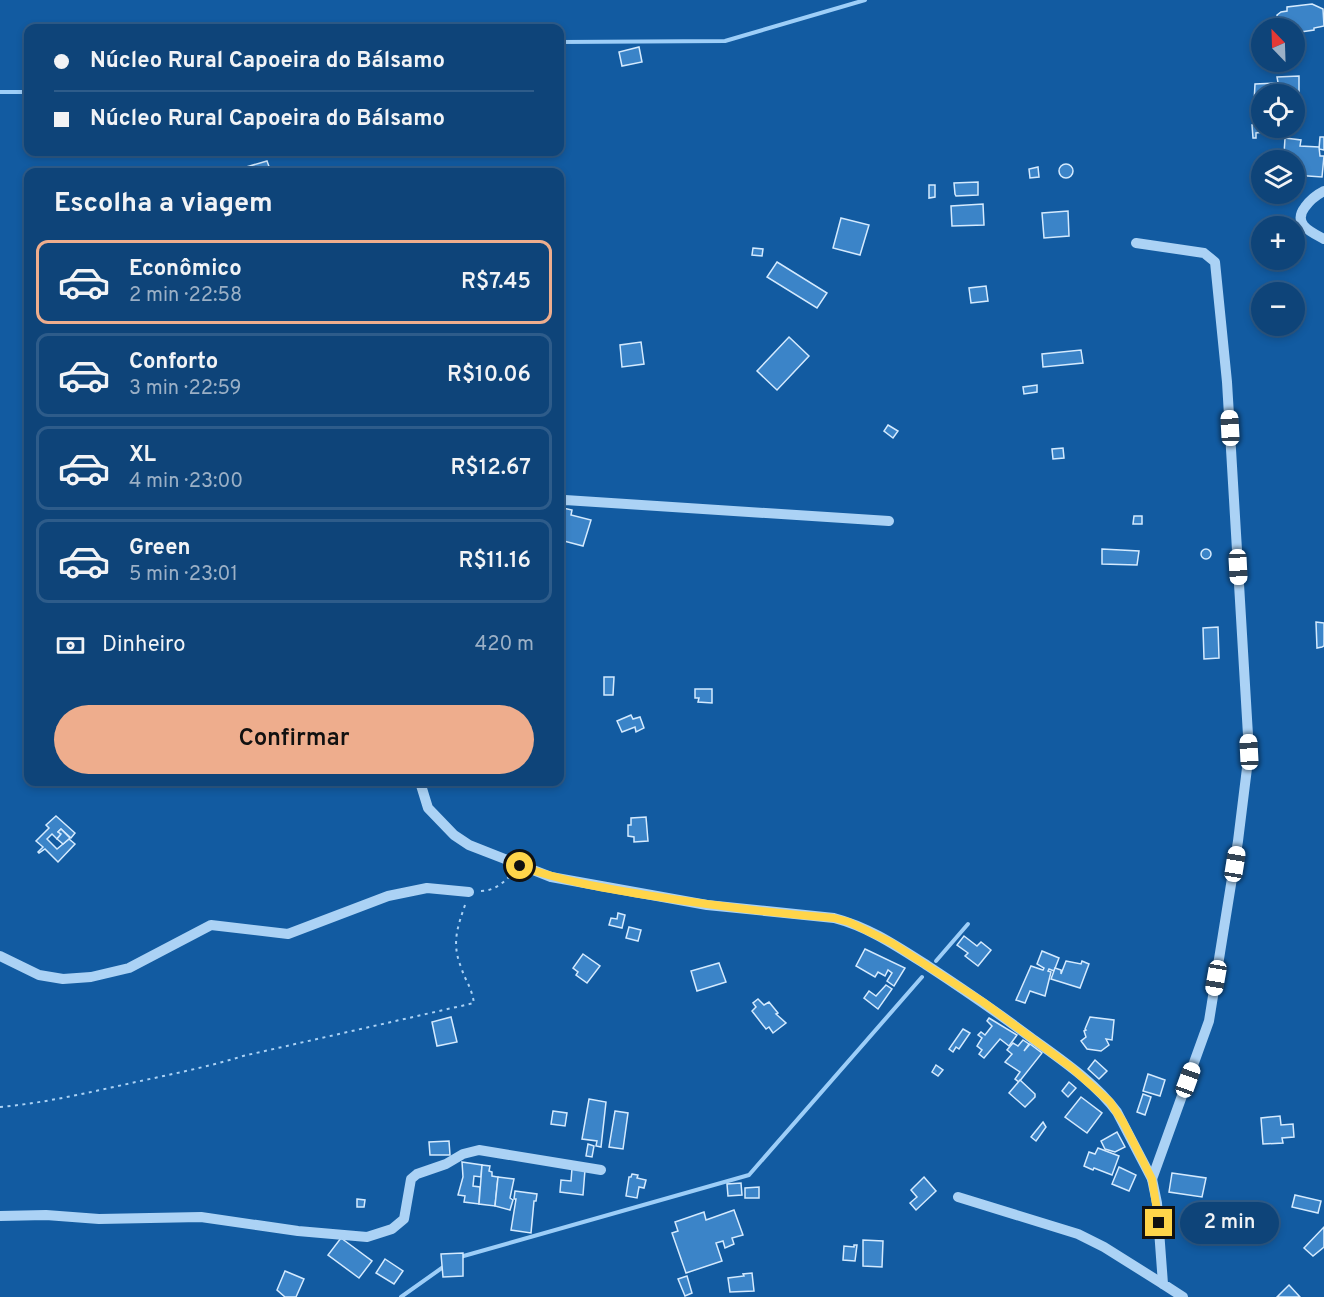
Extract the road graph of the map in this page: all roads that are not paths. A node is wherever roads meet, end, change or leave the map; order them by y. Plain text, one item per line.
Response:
1 (1324, 191) edge
2 (1324, 239) edge
3 (1136, 243) dead end
4 (564, 501) edge
5 (889, 521) dead end
6 (421, 786) edge
7 (469, 891) road end
8 (0, 956) edge
9 (601, 1170) dead end
10 (1152, 1179) junction
11 (958, 1197) dead end
12 (0, 1216) edge
13 (1163, 1284) junction
14 (1183, 1297) edge

1 - 2 street
3 - 10 street
4 - 5 street
6 - 10 street
7 - 8 street
9 - 12 street
10 - 13 street
11 - 13 street
13 - 14 street

